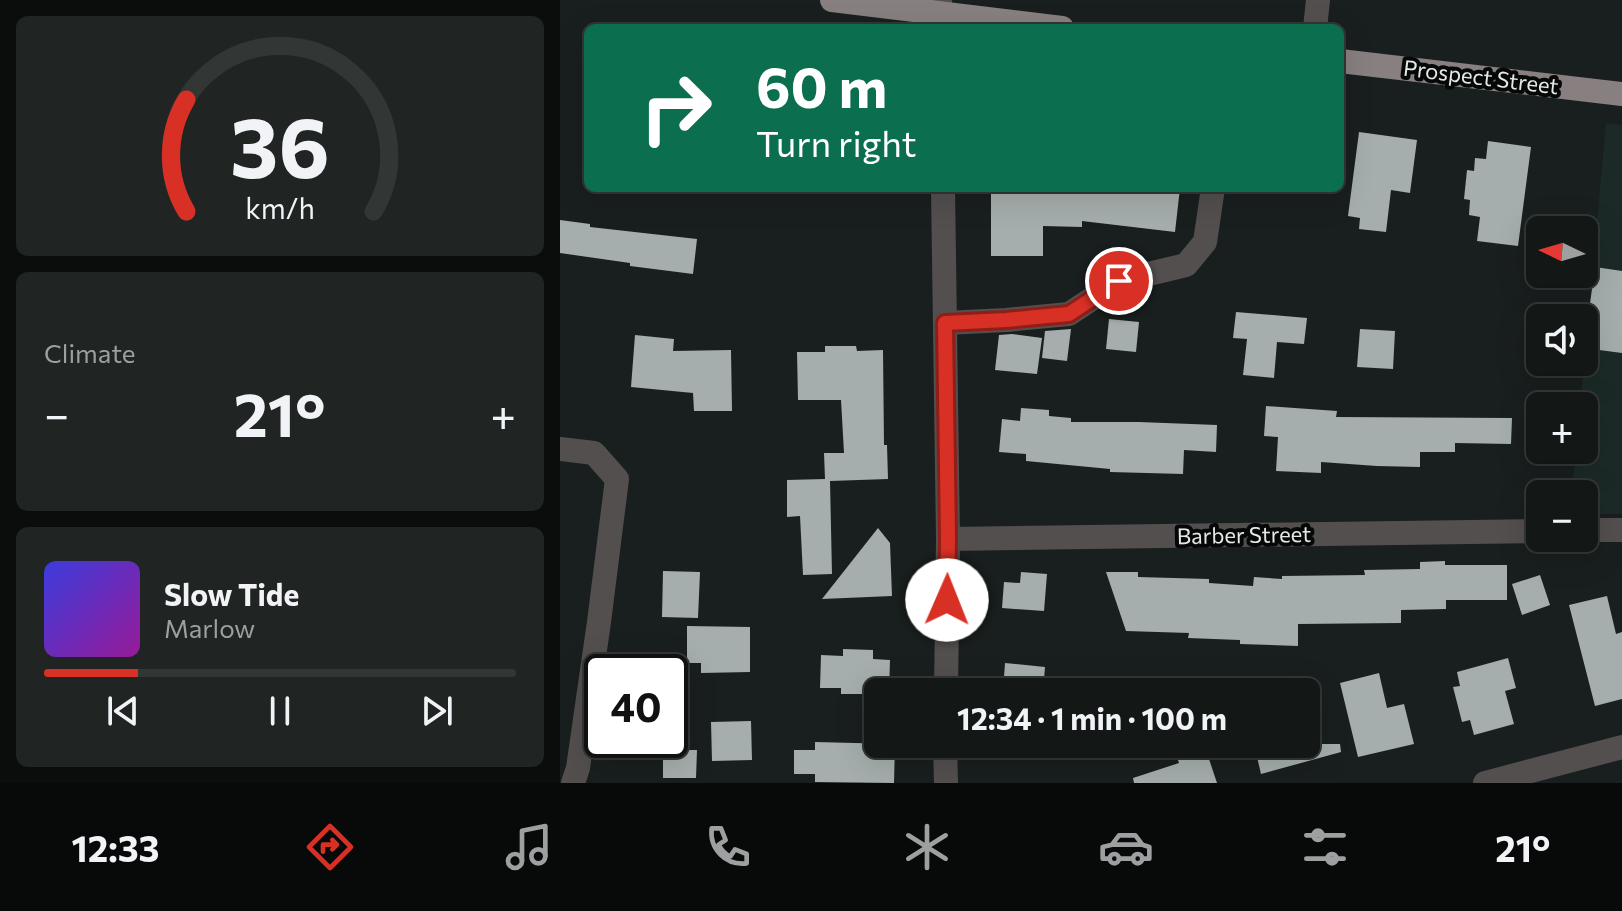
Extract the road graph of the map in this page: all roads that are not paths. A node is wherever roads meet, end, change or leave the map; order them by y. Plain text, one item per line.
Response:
1 (832, 0) edge
2 (1318, 0) edge
3 (941, 14) edge
4 (1027, 24) edge
5 (1315, 24) edge
6 (1344, 61) edge
7 (1622, 94) edge
8 (943, 192) edge
9 (1212, 192) edge
10 (945, 323) junction
11 (560, 449) edge
12 (1598, 530) edge
13 (1622, 530) edge
14 (1526, 531) edge
15 (948, 539) junction
16 (946, 678) edge
17 (1622, 747) edge
18 (945, 758) edge
19 (573, 783) edge
20 (946, 783) edge
21 (1485, 783) edge

1 - 3 main road
2 - 5 street
3 - 4 main road
6 - 7 main road, Prospect Street
8 - 10 street
9 - 10 street
10 - 15 street
11 - 19 street
12 - 13 street
14 - 15 street, Barber Street
15 - 16 street
17 - 21 street
18 - 20 street

